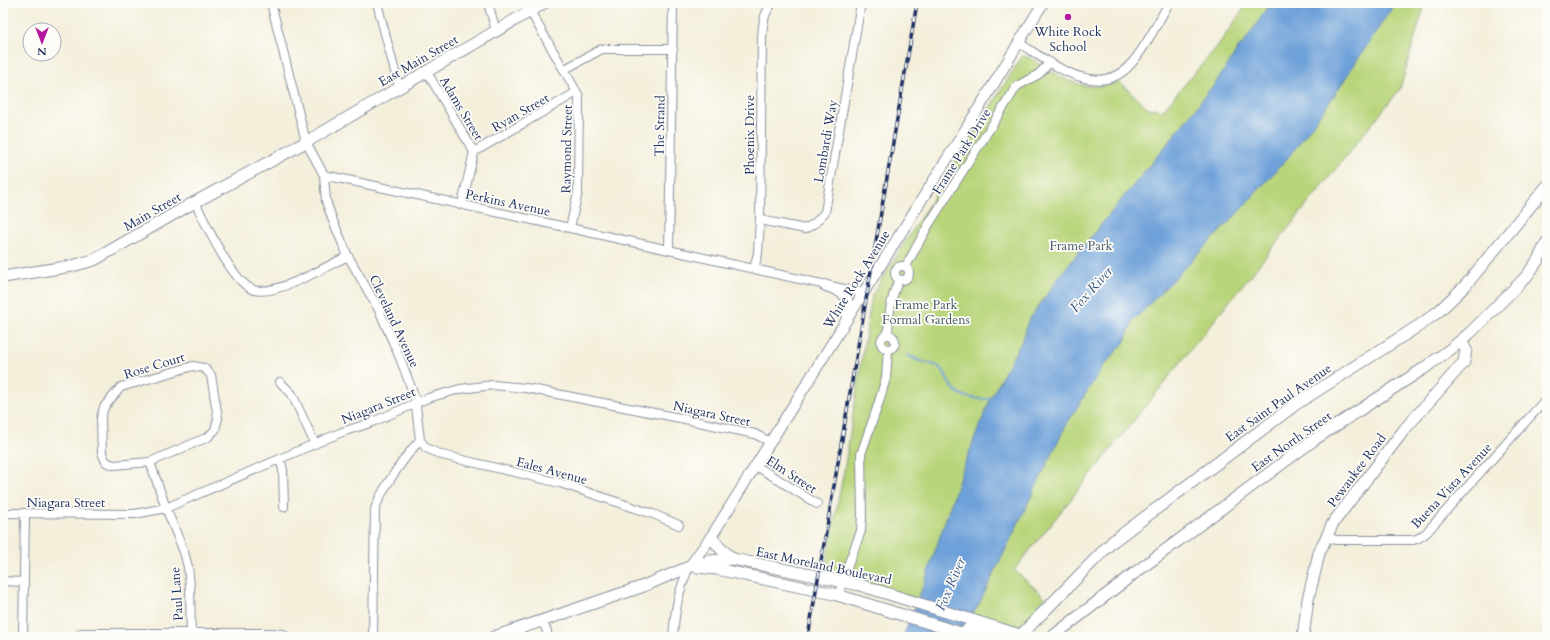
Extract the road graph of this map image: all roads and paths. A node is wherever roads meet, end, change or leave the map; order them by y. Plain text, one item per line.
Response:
1 (271, 3) edge
2 (376, 3) edge
3 (488, 3) edge
4 (544, 3) edge
5 (674, 3) edge
6 (772, 3) edge
7 (861, 3) edge
8 (1043, 3) edge
9 (1169, 3) edge
10 (530, 11) junction
11 (496, 31) junction
12 (1019, 43) junction
13 (673, 49) junction
14 (1050, 62) junction
15 (565, 70) junction
16 (426, 72) junction
17 (399, 87) junction
18 (577, 92) junction
19 (306, 142) junction
20 (474, 152) junction
21 (324, 175) junction
22 (1547, 186) edge
23 (195, 202) junction
24 (462, 204) junction
25 (760, 220) junction
26 (570, 228) junction
27 (1547, 242) edge
28 (669, 250) junction
29 (1547, 250) edge
30 (348, 256) junction
31 (1538, 260) junction
32 (754, 269) junction
33 (3, 277) edge
34 (824, 285) junction
35 (862, 294) junction
36 (847, 318) junction
37 (1461, 341) junction
38 (280, 382) dead end
39 (1547, 398) edge
40 (416, 402) junction
41 (420, 440) junction
42 (770, 442) junction
43 (315, 444) junction
44 (280, 459) junction
45 (150, 462) junction
46 (756, 465) junction
47 (816, 504) dead end
48 (284, 507) dead end
49 (166, 508) junction
50 (3, 513) edge
51 (25, 514) junction
52 (679, 525) dead end
53 (711, 537) junction
54 (1327, 537) junction
55 (733, 559) junction
56 (689, 567) junction
57 (779, 568) junction
58 (3, 581) edge
59 (776, 581) junction
60 (842, 581) junction
61 (24, 582) junction
62 (839, 595) junction
63 (911, 609) junction
64 (542, 621) junction
65 (973, 632) edge
66 (81, 633) dead end
67 (191, 634) junction
68 (283, 636) edge
69 (1022, 636) edge
70 (23, 637) edge
71 (373, 637) edge
72 (494, 637) edge
73 (547, 637) edge
74 (673, 637) edge
75 (992, 637) edge
76 (1052, 637) edge
77 (1302, 637) edge

1 - 19 street
2 - 17 street
3 - 11 street
4 - 10 main road, East Main Street
5 - 13 street, The Strand
6 - 25 street, Phoenix Drive
7 - 25 street, Lombardi Way
8 - 12 street, White Rock Avenue
9 - 14 street
10 - 11 main road, East Main Street
10 - 15 street, Raymond Street
11 - 16 main road, East Main Street
12 - 14 street
12 - 35 street, White Rock Avenue
13 - 15 street
13 - 28 street, The Strand
14 - 60 street, Frame Park Drive
15 - 18 street, Raymond Street
16 - 17 main road, East Main Street
16 - 20 street, Adams Street
17 - 19 main road, East Main Street
18 - 20 street, Ryan Street
18 - 26 street, Raymond Street
19 - 21 street
19 - 23 main road, Main Street
20 - 24 street, Adams Street
21 - 24 street, Perkins Avenue
21 - 30 street, Cleveland Avenue
22 - 69 main road, East Saint Paul Avenue
23 - 30 street
23 - 33 main road, Main Street
24 - 26 street, Perkins Avenue
25 - 32 street, Phoenix Drive
26 - 28 street, Perkins Avenue
27 - 31 main road, East North Street
28 - 32 street, Perkins Avenue
29 - 31 street, East North Street
30 - 40 street, Cleveland Avenue
31 - 37 main road, East North Street
32 - 34 street, Perkins Avenue
34 - 35 street, Perkins Avenue
34 - 36 street
35 - 36 street, White Rock Avenue
36 - 42 street, White Rock Avenue
37 - 54 main road, Pewaukee Road
37 - 76 main road, East North Street
38 - 43 street
39 - 54 street, Buena Vista Avenue
40 - 41 street, Cleveland Avenue
40 - 42 street, Niagara Street
40 - 43 street, Niagara Street
41 - 52 street, Eales Avenue
41 - 71 street
42 - 46 street, White Rock Avenue
43 - 44 street, Niagara Street
44 - 48 street
44 - 49 street, Niagara Street
45 - 45 street, Rose Court
45 - 49 street
46 - 47 street, Elm Street
46 - 53 street, White Rock Avenue
49 - 51 street, Niagara Street
49 - 67 street, Paul Lane
50 - 51 street, Niagara Street
51 - 61 street
53 - 55 main road
53 - 56 street, White Rock Avenue
54 - 77 main road, Pewaukee Road
55 - 56 main road, East Moreland Boulevard
55 - 57 main road, East Moreland Boulevard
56 - 59 main road, East Moreland Boulevard
56 - 64 main road, East Moreland Boulevard
56 - 74 street
57 - 59 main road
57 - 60 main road, East Moreland Boulevard
58 - 61 street
59 - 62 main road, East Moreland Boulevard
60 - 62 street, Frame Park Drive
60 - 63 main road, East Moreland Boulevard
61 - 70 street
62 - 63 main road, East Moreland Boulevard
63 - 65 main road, East Moreland Boulevard
63 - 65 main road, East Moreland Boulevard
64 - 72 main road, East Moreland Boulevard
64 - 73 street
65 - 69 main road
65 - 75 main road
66 - 67 street
67 - 68 street

